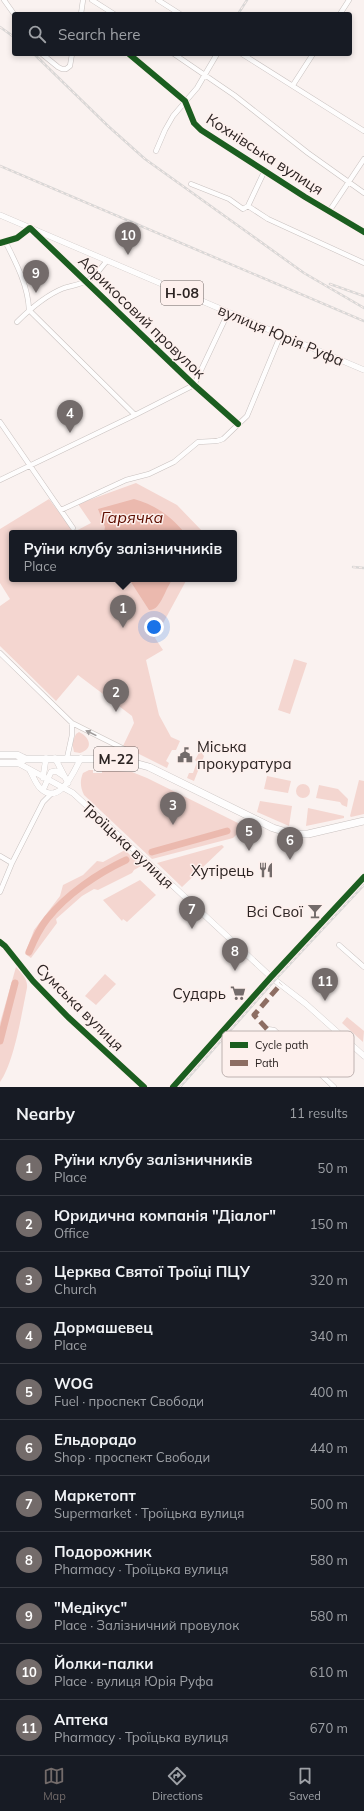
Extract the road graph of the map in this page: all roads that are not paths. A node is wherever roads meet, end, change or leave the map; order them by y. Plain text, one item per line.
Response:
1 (83, 0) edge
2 (92, 0) edge
3 (158, 0) edge
4 (349, 0) edge
5 (5, 1) edge
6 (13, 12) edge
7 (81, 12) edge
8 (111, 12) edge
9 (177, 12) edge
10 (341, 12) edge
11 (44, 56) edge
12 (72, 56) edge
13 (131, 56) edge
14 (177, 56) edge
15 (216, 56) edge
16 (245, 56) edge
17 (313, 56) edge
18 (206, 76) junction
19 (293, 86) junction
20 (185, 101) junction
21 (364, 131) edge
22 (156, 151) dead end
23 (364, 159) edge
24 (265, 170) junction
25 (348, 181) junction
26 (191, 184) dead end
27 (364, 193) edge
28 (248, 206) junction
29 (330, 210) junction
30 (0, 215) edge
31 (30, 228) junction
32 (364, 232) edge
33 (5, 241) junction
34 (0, 243) edge
35 (107, 261) junction
36 (364, 263) edge
37 (86, 281) junction
38 (29, 310) junction
39 (228, 313) junction
40 (17, 322) dead end
41 (281, 334) junction
42 (364, 370) edge
43 (194, 385) junction
44 (135, 415) junction
45 (0, 422) edge
46 (238, 424) junction
47 (29, 465) junction
48 (0, 480) edge
49 (61, 510) junction
50 (73, 528) dead end
51 (0, 653) edge
52 (72, 723) junction
53 (0, 755) edge
54 (46, 758) junction
55 (55, 758) junction
56 (67, 758) junction
57 (81, 758) junction
58 (127, 760) junction
59 (25, 762) junction
60 (0, 763) edge
61 (58, 773) junction
62 (48, 777) junction
63 (66, 782) junction
64 (43, 790) junction
65 (52, 793) junction
66 (44, 802) junction
67 (364, 821) edge
68 (0, 856) edge
69 (12, 863) junction
70 (364, 877) edge
71 (1, 886) edge
72 (0, 892) edge
73 (0, 942) edge
74 (339, 945) dead end
75 (364, 967) edge
76 (271, 977) junction
77 (267, 1029) dead end
78 (223, 1031) edge
79 (275, 1031) edge
80 (336, 1031) edge
81 (222, 1032) edge
82 (354, 1047) edge
83 (364, 1056) edge
84 (323, 1077) edge
85 (144, 1087) edge
86 (173, 1087) edge
87 (334, 1087) edge

1 - 7 street
2 - 8 street
3 - 9 street
4 - 10 street
5 - 6 street
11 - 12 street
13 - 20 street, Кохнівська вулиця
14 - 18 street
15 - 18 street
16 - 19 street
17 - 19 street
18 - 20 street
18 - 25 street
19 - 21 street
20 - 22 street
20 - 24 street, Кохнівська вулиця
23 - 25 street
24 - 28 street
24 - 29 street, Кохнівська вулиця
25 - 27 street
25 - 29 street
26 - 28 street
28 - 36 street
29 - 32 street, Кохнівська вулиця
30 - 31 main road, вулиця Юрія Руфа / Н-08
31 - 33 street
31 - 35 main road, вулиця Юрія Руфа / Н-08
31 - 37 street, Абрикосовий провулок
33 - 34 street
33 - 38 street
35 - 37 street
35 - 39 main road, вулиця Юрія Руфа / Н-08
37 - 38 street
37 - 43 street, Абрикосовий провулок
38 - 40 street
38 - 44 street
39 - 41 main road, вулиця Юрія Руфа / Н-08
39 - 43 street
41 - 42 main road, вулиця Юрія Руфа / Н-08
41 - 46 street
43 - 44 street
43 - 46 street, Абрикосовий провулок
44 - 47 street
45 - 47 street
46 - 49 street
47 - 48 street
47 - 49 street
49 - 50 street
51 - 52 street
52 - 56 street
58 -> 52 street
53 - 59 highway, М-22
54 - 55 highway, М-22
54 - 59 highway, М-22
54 - 62 main road
55 - 56 highway, М-22
55 - 63 main road, Троїцька вулиця
56 - 57 highway, М-22
57 - 58 highway, М-22
57 - 63 main road
58 - 67 highway, М-22
59 - 60 highway, М-22
59 - 62 main road
59 - 64 main road
61 - 62 main road
61 - 62 main road
61 - 63 main road
62 - 63 main road
62 - 64 main road
63 - 65 main road
63 - 76 main road, Троїцька вулиця
64 - 65 main road
64 - 66 street
65 - 66 street
66 - 69 street
68 - 69 street
69 - 71 street
70 - 76 street
71 - 72 street
73 - 85 street, Сумська вулиця
74 - 75 street
76 - 78 street
76 - 80 main road, Троїцька вулиця
77 - 79 street
81 - 86 street
82 - 83 main road, Троїцька вулиця
84 - 87 street

